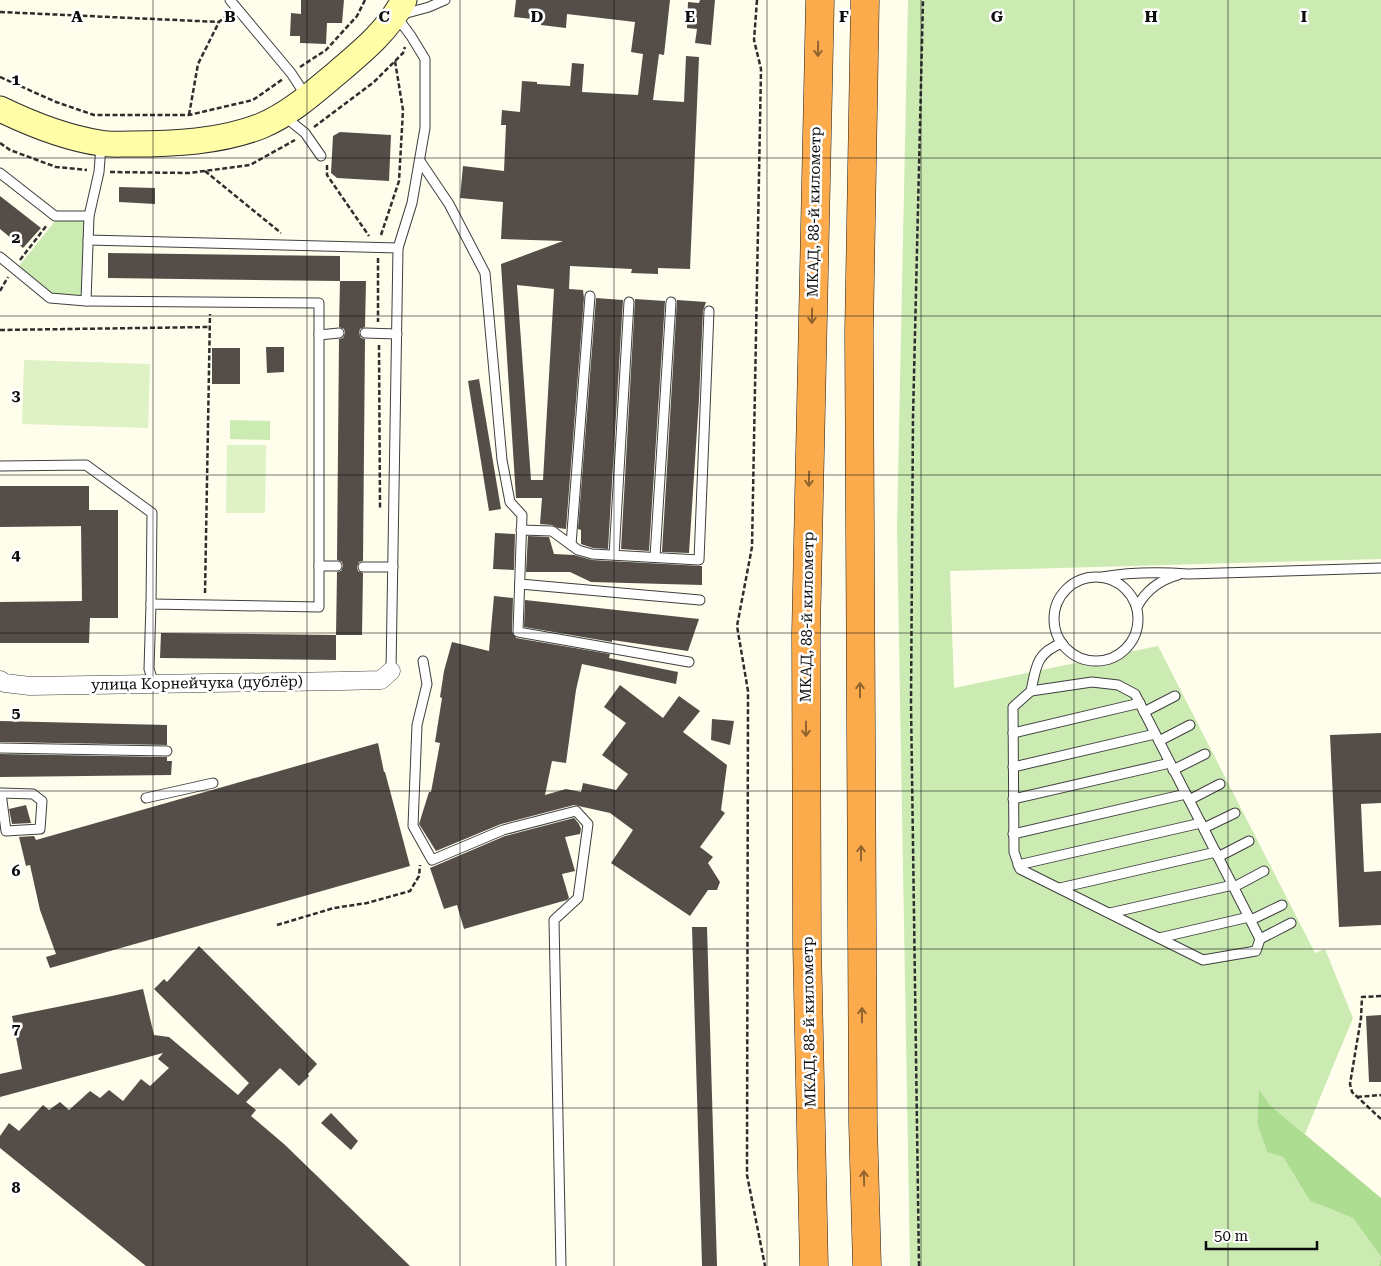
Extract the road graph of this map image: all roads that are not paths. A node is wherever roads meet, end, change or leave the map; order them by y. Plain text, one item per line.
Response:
1 (446, 0) edge
2 (820, 0) edge
3 (865, 0) edge
4 (233, 4) edge
5 (400, 8) edge
6 (307, 98) junction
7 (0, 109) edge
8 (283, 114) junction
9 (101, 144) junction
10 (324, 158) road end
11 (420, 161) junction
12 (0, 174) edge
13 (89, 216) junction
14 (88, 240) junction
15 (398, 248) junction
16 (0, 257) edge
17 (590, 296) dead end
18 (86, 301) junction
19 (629, 302) dead end
20 (671, 302) dead end
21 (710, 311) dead end
22 (339, 333) dead end
23 (365, 333) dead end
24 (397, 334) junction
25 (319, 335) junction
26 (0, 466) edge
27 (521, 530) junction
28 (571, 545) junction
29 (614, 555) junction
30 (655, 557) junction
31 (319, 566) junction
32 (337, 566) dead end
33 (363, 567) dead end
34 (393, 567) junction
35 (1381, 568) edge
36 (1188, 574) junction
37 (1102, 577) junction
38 (520, 584) junction
39 (700, 600) dead end
40 (151, 604) junction
41 (1137, 607) junction
42 (1062, 644) junction
43 (423, 661) dead end
44 (689, 662) dead end
45 (391, 671) joint
46 (0, 680) edge
47 (154, 684) junction
48 (1032, 691) junction
49 (1175, 696) dead end
50 (1142, 708) junction
51 (1190, 725) dead end
52 (1013, 733) junction
53 (1157, 738) junction
54 (0, 748) edge
55 (167, 751) dead end
56 (1204, 754) dead end
57 (1172, 766) junction
58 (1013, 767) junction
59 (213, 783) dead end
60 (1220, 784) dead end
61 (0, 793) edge
62 (1187, 797) junction
63 (146, 798) dead end
64 (1013, 799) junction
65 (1235, 813) dead end
66 (1202, 826) junction
67 (1013, 834) junction
68 (1249, 841) dead end
69 (1217, 855) junction
70 (1018, 865) junction
71 (1264, 871) dead end
72 (1233, 886) junction
73 (1060, 888) junction
74 (1282, 904) dead end
75 (1110, 914) junction
76 (1250, 919) junction
77 (1291, 923) dead end
78 (1159, 938) junction
79 (1260, 939) junction
80 (560, 1266) edge
81 (814, 1266) edge
82 (867, 1266) edge

1 - 5 lane
2 -> 81 highway, МКАД, 88-й километр
82 -> 3 highway
4 - 6 lane
5 - 6 street
5 - 11 lane
6 - 8 street
7 - 9 street
8 - 9 street
8 - 10 lane
9 - 13 lane
11 - 15 lane
11 - 27 lane
12 - 13 lane
13 - 14 lane
14 - 15 lane
14 - 18 lane
15 - 24 lane
16 - 18 lane
17 - 28 lane
18 - 25 lane
19 - 29 lane
20 - 30 lane
21 - 30 lane
22 - 25 lane
23 - 24 lane
24 - 34 lane
25 - 31 lane
26 - 40 lane
27 - 28 lane
27 - 38 lane
28 - 29 lane
29 - 30 lane
31 - 32 lane
31 - 40 lane
33 - 34 lane
34 - 45 lane
35 - 36 lane
36 - 37 lane
36 - 41 lane
37 - 41 lane
37 - 42 lane
38 - 39 lane
38 - 44 lane
40 - 47 lane
41 - 42 lane
42 - 48 lane
43 - 80 lane
45 - 47 street, улица Корнейчука (дублёр)
46 - 47 street, улица Корнейчука (дублёр)
48 - 50 lane
48 - 52 lane
49 - 50 lane
50 - 52 lane
50 - 53 lane
51 - 53 lane
52 - 58 lane
53 - 57 lane
53 - 58 lane
54 - 55 lane
56 - 57 lane
57 - 62 lane
57 - 64 lane
58 - 64 lane
59 - 63 lane
60 - 62 lane
61 - 61 lane
62 - 66 lane
62 - 67 lane
64 - 67 lane
65 - 66 lane
66 - 69 lane
66 - 70 lane
67 - 70 lane
68 - 69 lane
69 - 72 lane
69 - 73 lane
70 - 73 lane
71 - 72 lane
72 - 75 lane
72 - 76 lane
73 - 75 lane
74 - 76 lane
75 - 78 lane
76 - 78 lane
76 - 79 lane
77 - 79 lane
78 - 79 lane

